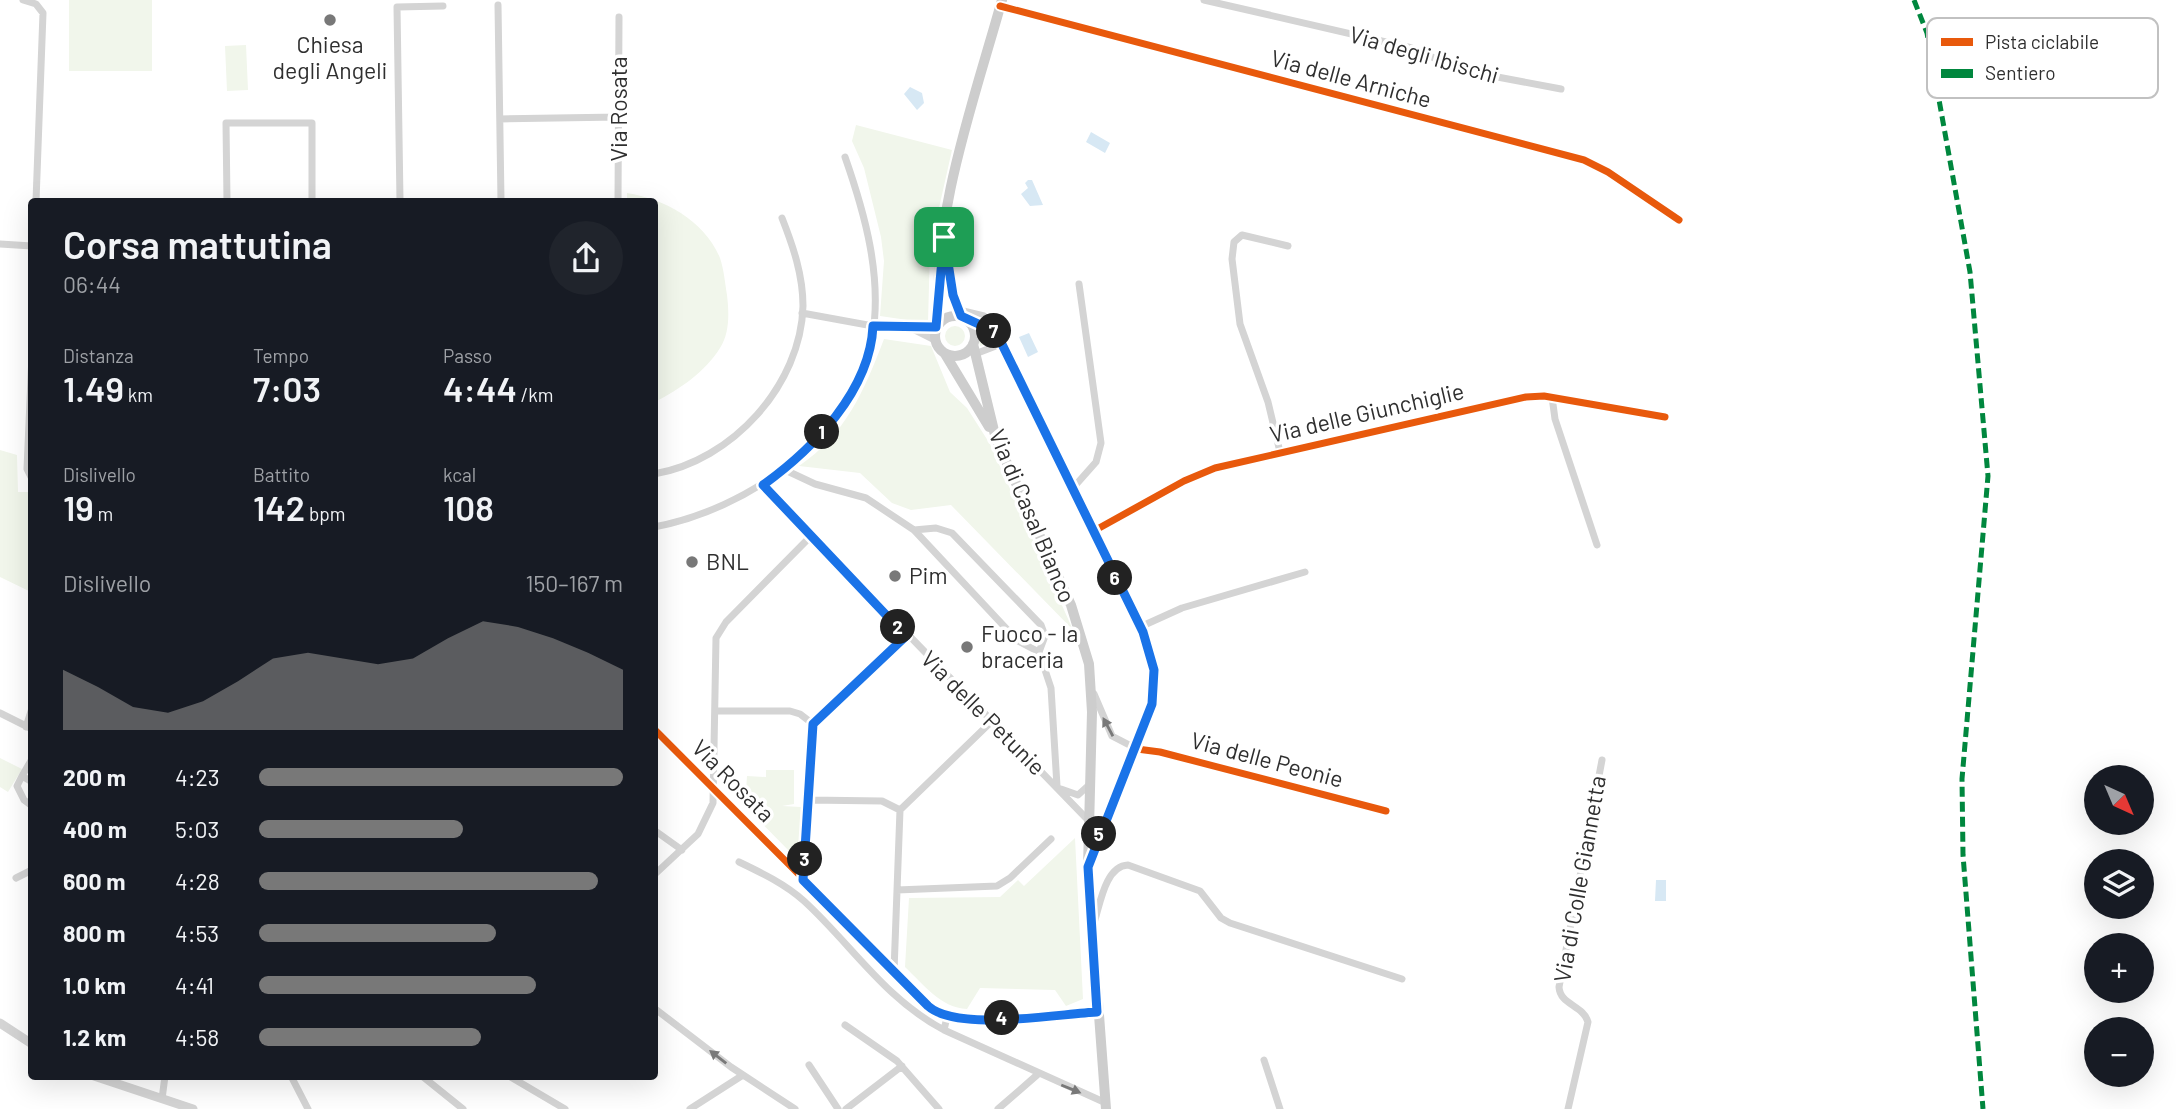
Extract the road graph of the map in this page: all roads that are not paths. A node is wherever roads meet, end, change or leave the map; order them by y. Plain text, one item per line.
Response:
1 (23, 0) edge
2 (1204, 0) edge
3 (1001, 3) edge
4 (498, 5) dead end
5 (443, 6) dead end
6 (619, 17) dead end
7 (1561, 89) dead end
8 (619, 117) junction
9 (500, 119) junction
10 (845, 157) dead end
11 (36, 198) edge
12 (227, 198) edge
13 (312, 198) edge
14 (400, 198) edge
15 (501, 198) edge
16 (618, 198) edge
17 (782, 218) dead end
18 (1679, 220) dead end
19 (944, 237) junction
20 (0, 244) edge
21 (28, 246) edge
22 (1288, 246) dead end
23 (1079, 284) dead end
24 (802, 313) junction
25 (963, 316) junction
26 (937, 325) junction
27 (873, 326) junction
28 (909, 328) junction
29 (996, 332) junction
30 (935, 340) junction
31 (1001, 344) junction
32 (974, 349) junction
33 (946, 354) junction
34 (1552, 397) junction
35 (1665, 417) dead end
36 (996, 439) junction
37 (28, 444) edge
38 (1280, 452) junction
39 (783, 469) junction
40 (28, 471) edge
41 (658, 473) edge
42 (763, 485) junction
43 (1073, 488) junction
44 (658, 526) edge
45 (914, 530) junction
46 (1093, 532) junction
47 (811, 536) junction
48 (1597, 545) dead end
49 (1305, 572) dead end
50 (1140, 627) junction
51 (906, 636) junction
52 (1039, 652) junction
53 (1092, 688) junction
54 (715, 711) junction
55 (0, 713) edge
56 (991, 722) junction
57 (813, 724) junction
58 (28, 727) edge
59 (658, 733) edge
60 (1137, 749) junction
61 (1601, 760) dead end
62 (28, 766) edge
63 (22, 776) junction
64 (28, 780) edge
65 (1090, 783) junction
66 (1057, 787) junction
67 (715, 789) junction
68 (809, 800) junction
69 (28, 801) edge
70 (900, 810) junction
71 (1386, 811) dead end
72 (1087, 819) junction
73 (658, 833) edge
74 (1051, 839) dead end
75 (682, 850) junction
76 (739, 862) dead end
77 (1088, 867) junction
78 (658, 871) edge
79 (28, 872) edge
80 (16, 878) dead end
81 (803, 880) junction
82 (897, 890) junction
83 (1091, 930) junction
84 (894, 971) junction
85 (1402, 979) dead end
86 (658, 1011) edge
87 (1097, 1012) junction
88 (947, 1017) junction
89 (0, 1023) edge
90 (845, 1025) dead end
91 (944, 1030) junction
92 (28, 1041) edge
93 (1264, 1060) dead end
94 (809, 1065) dead end
95 (902, 1066) junction
96 (1037, 1074) junction
97 (743, 1075) junction
98 (106, 1080) edge
99 (164, 1080) edge
100 (293, 1080) edge
101 (427, 1080) edge
102 (516, 1080) edge
103 (162, 1099) junction
104 (1106, 1107) edge
105 (193, 1109) edge
106 (308, 1109) edge
107 (463, 1109) edge
108 (565, 1109) edge
109 (690, 1109) edge
110 (795, 1109) edge
111 (838, 1109) edge
112 (846, 1109) edge
113 (939, 1109) edge
114 (998, 1109) edge
115 (1280, 1109) edge
116 (1568, 1109) edge

1 - 11 street
2 - 7 street, Via degli Ibischi
3 - 18 street, Via delle Arniche
3 - 19 main road
4 - 9 street
5 - 14 street
6 - 8 street, Via Rosata
8 - 9 street
8 - 16 street, Via Rosata
9 - 15 street
10 - 27 street
12 - 13 street
17 - 24 street
19 - 25 main road
19 - 26 main road
20 - 21 street
22 - 38 street
23 - 43 street
24 - 27 street
24 - 41 street
25 - 26 main road
25 - 29 street
25 - 29 street
25 - 32 main road
26 - 28 street
26 - 30 main road
27 - 28 street
27 - 39 street
28 - 30 street
29 - 31 street, Via di Casal Bianco
30 - 33 main road
31 - 32 street
31 - 43 street, Via di Casal Bianco
32 - 33 main road
32 - 36 main road, Via di Casal Bianco
33 - 36 main road
34 - 35 street, Via delle Giunchiglie
34 - 38 street, Via delle Giunchiglie
34 - 48 street
36 - 53 main road, Via di Casal Bianco
37 - 40 street
38 - 46 street, Via delle Giunchiglie
39 - 42 street
39 - 45 street
42 - 44 street
42 - 47 street, Via delle Petunie
43 - 46 street, Via di Casal Bianco
45 - 52 street
45 - 52 street
46 - 50 street, Via di Casal Bianco
47 - 51 street, Via delle Petunie
47 - 54 street
49 - 50 street
50 - 60 street, Via di Casal Bianco
51 - 56 street, Via delle Petunie
51 - 57 street
52 - 66 street
60 -> 53 street, Via di Casal Bianco
53 - 65 main road, Via di Casal Bianco
54 - 57 street
54 - 67 street
55 - 58 street
56 - 66 street, Via delle Petunie
56 - 70 street
57 - 68 street
59 - 67 street, Via Rosata
60 - 71 street, Via delle Peonie
60 - 77 street, Via di Casal Bianco
61 - 116 street, Via di Colle Giannetta
62 - 63 street
63 - 64 street
63 - 69 street
65 - 66 street
65 - 72 main road, Via di Casal Bianco
66 - 72 street, Via delle Petunie
67 - 75 street
67 - 81 street, Via Rosata
68 - 70 street
68 - 81 street
70 - 82 street
72 - 77 main road, Via di Casal Bianco
73 - 75 street
74 - 82 street
75 - 78 street
76 - 91 street
77 - 83 main road, Via di Casal Bianco
79 - 80 street
81 - 84 street, Via Rosata
82 - 84 street
83 - 85 street
83 - 87 main road, Via di Casal Bianco
84 - 88 street, Via Rosata
97 -> 86 street
87 - 88 street
87 - 104 main road, Via di Casal Bianco
88 - 91 street
89 - 92 street
90 - 95 street
91 - 96 street
93 - 115 street
94 - 111 street
95 - 112 street
95 - 113 street
96 -> 104 street
96 - 114 street
97 - 109 street
97 - 110 street
98 - 103 street
99 - 103 street
100 - 106 street
101 - 107 street
102 - 108 street
103 - 105 street

